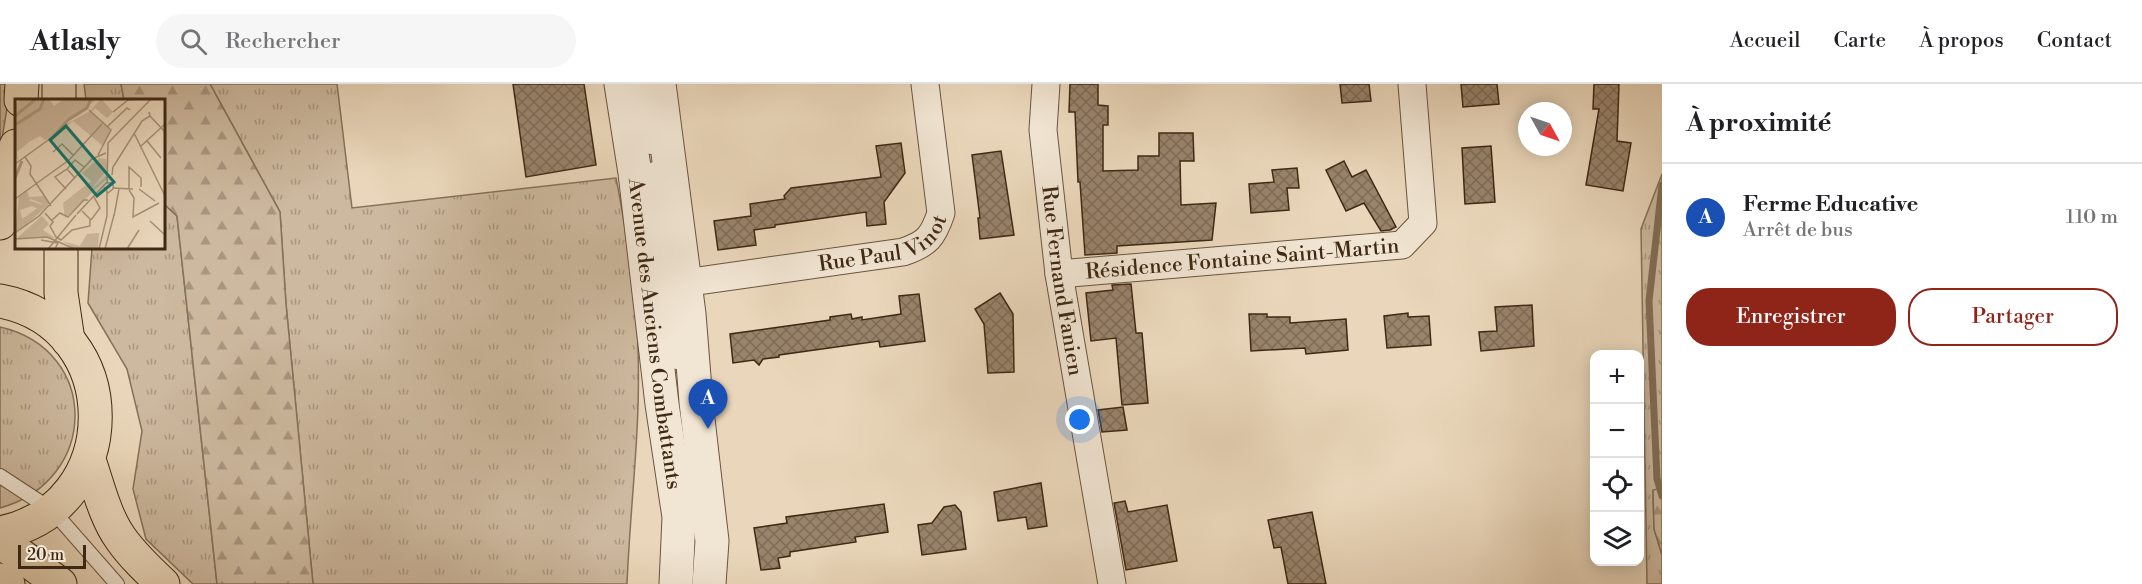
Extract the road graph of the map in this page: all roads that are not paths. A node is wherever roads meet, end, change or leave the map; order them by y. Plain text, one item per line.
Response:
1 (22, 84) edge
2 (621, 84) edge
3 (641, 84) edge
4 (659, 84) edge
5 (925, 84) edge
6 (1046, 84) edge
7 (1412, 84) edge
8 (21, 99) edge
9 (15, 153) edge
10 (0, 223) edge
11 (60, 249) edge
12 (1059, 273) junction
13 (684, 284) junction
14 (0, 301) edge
15 (68, 340) junction
16 (89, 460) junction
17 (0, 476) edge
18 (52, 510) junction
19 (0, 533) edge
20 (0, 543) edge
21 (0, 580) edge
22 (8, 584) edge
23 (60, 584) edge
24 (117, 584) edge
25 (163, 584) edge
26 (676, 584) edge
27 (696, 584) edge
28 (709, 584) edge
29 (1112, 584) edge

1 - 8 main road
2 - 26 street, Avenue des Anciens Combattants
3 - 27 lane
4 - 13 street, Avenue des Anciens Combattants
5 - 13 street, Rue Paul Vinot
6 - 12 street, Rue Fernand Fanien
7 - 12 street, Résidence Fontaine Saint-Martin
9 - 10 main road
11 - 15 main road
12 - 29 street, Rue Fernand Fanien
13 - 28 street, Avenue des Anciens Combattants
14 - 15 main road
15 - 16 main road
16 - 18 main road
16 - 25 main road
17 - 18 lane
18 - 19 main road
18 - 24 lane
20 - 23 main road
21 - 22 main road

